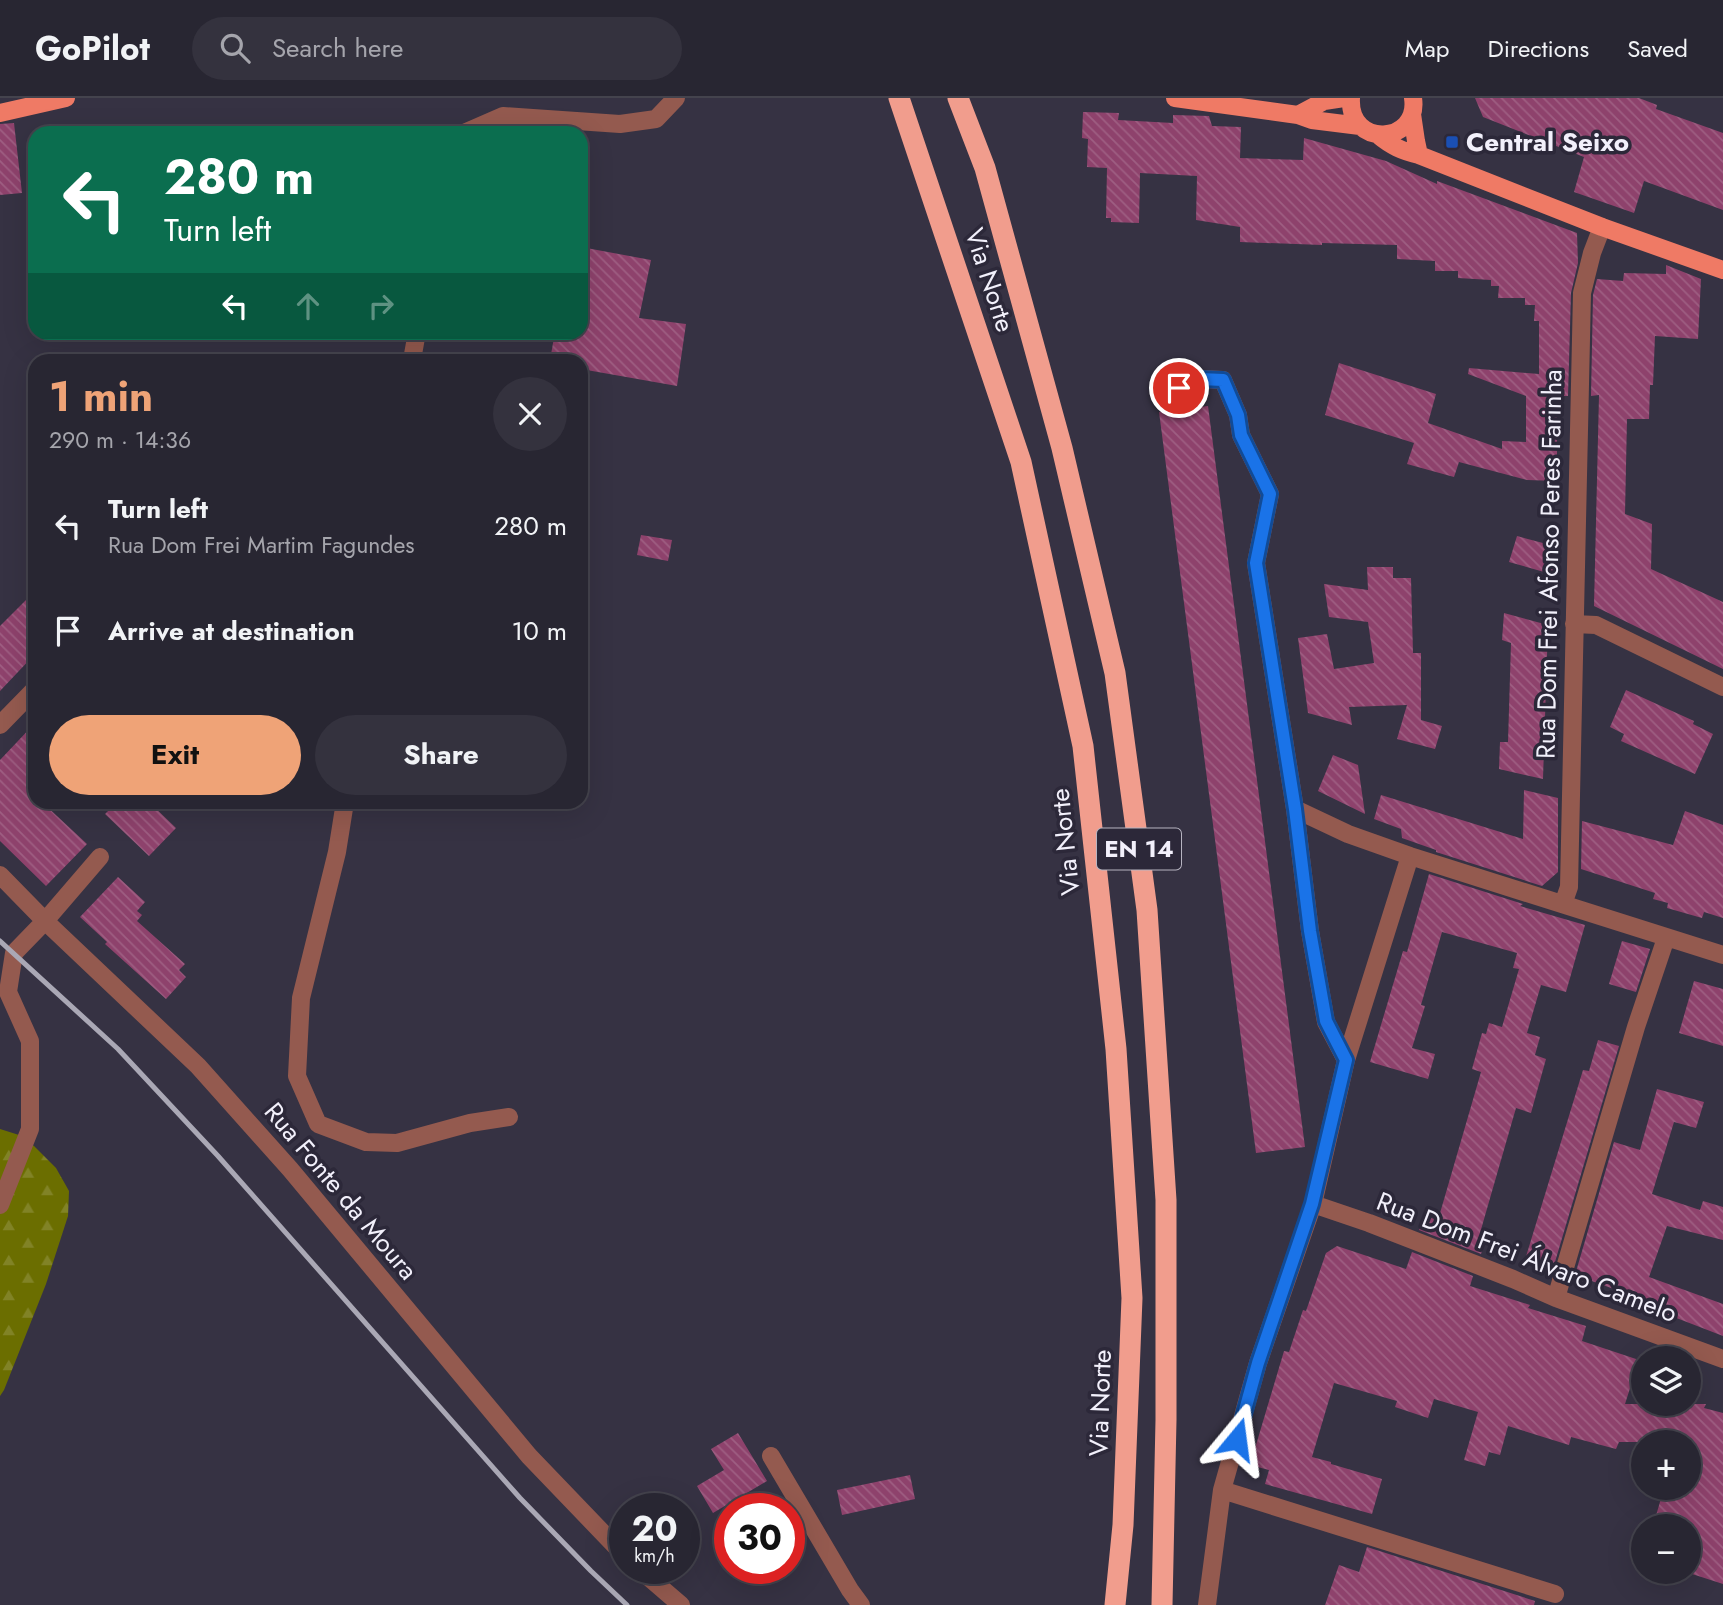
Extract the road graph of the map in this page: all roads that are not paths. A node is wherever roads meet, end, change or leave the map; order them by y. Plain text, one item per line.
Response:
1 (66, 98) edge
2 (676, 98) edge
3 (899, 98) edge
4 (1175, 98) edge
5 (1344, 98) edge
6 (1351, 98) edge
7 (1321, 100) edge
8 (1414, 104) edge
9 (961, 106) edge
10 (0, 113) edge
11 (1298, 115) junction
12 (480, 126) edge
13 (1360, 126) junction
14 (1378, 135) junction
15 (1419, 155) junction
16 (1602, 227) junction
17 (1723, 270) edge
18 (1179, 388) dead end
19 (1574, 624) junction
20 (1723, 687) edge
21 (28, 696) edge
22 (0, 725) edge
23 (344, 809) edge
24 (1295, 809) junction
25 (1410, 856) junction
26 (100, 858) dead end
27 (0, 875) edge
28 (1563, 904) junction
29 (44, 920) junction
30 (1666, 937) junction
31 (1723, 955) edge
32 (1346, 1060) junction
33 (509, 1117) dead end
34 (1312, 1204) junction
35 (0, 1205) edge
36 (1556, 1298) junction
37 (1723, 1359) edge
38 (771, 1456) dead end
39 (1222, 1490) junction
40 (609, 1539) edge
41 (657, 1584) edge
42 (1555, 1594) dead end
43 (681, 1605) edge
44 (860, 1605) edge
45 (1115, 1605) edge
46 (1162, 1605) edge
47 (1207, 1605) edge

1 - 10 main road
2 - 12 street
3 - 45 highway, Via Norte / EN 14
4 - 11 main road
5 - 7 main road
6 - 13 main road
7 - 11 main road
8 - 14 main road
8 - 15 main road
9 - 46 highway, Via Norte / EN 14
11 - 13 main road
13 - 14 main road
14 - 15 main road
15 - 16 main road
16 - 17 main road
16 - 19 street, Rua Dom Frei Afonso Peres Farinha
18 - 24 street
19 - 20 street
19 - 28 street, Rua Dom Frei Afonso Peres Farinha
21 - 22 street
23 - 33 street
24 - 25 street
24 - 32 street
25 - 28 street
25 - 32 street
26 - 29 street
27 - 29 street, Rua Fonte da Moura
28 - 30 street
29 - 35 street
29 - 40 street, Rua Fonte da Moura
30 - 31 street
30 - 36 street
32 - 34 street
34 - 36 street, Rua Dom Frei Álvaro Camelo
34 - 39 street
36 - 37 street, Rua Dom Frei Álvaro Camelo
38 - 44 street
39 - 42 street
39 - 47 street
41 - 43 street

